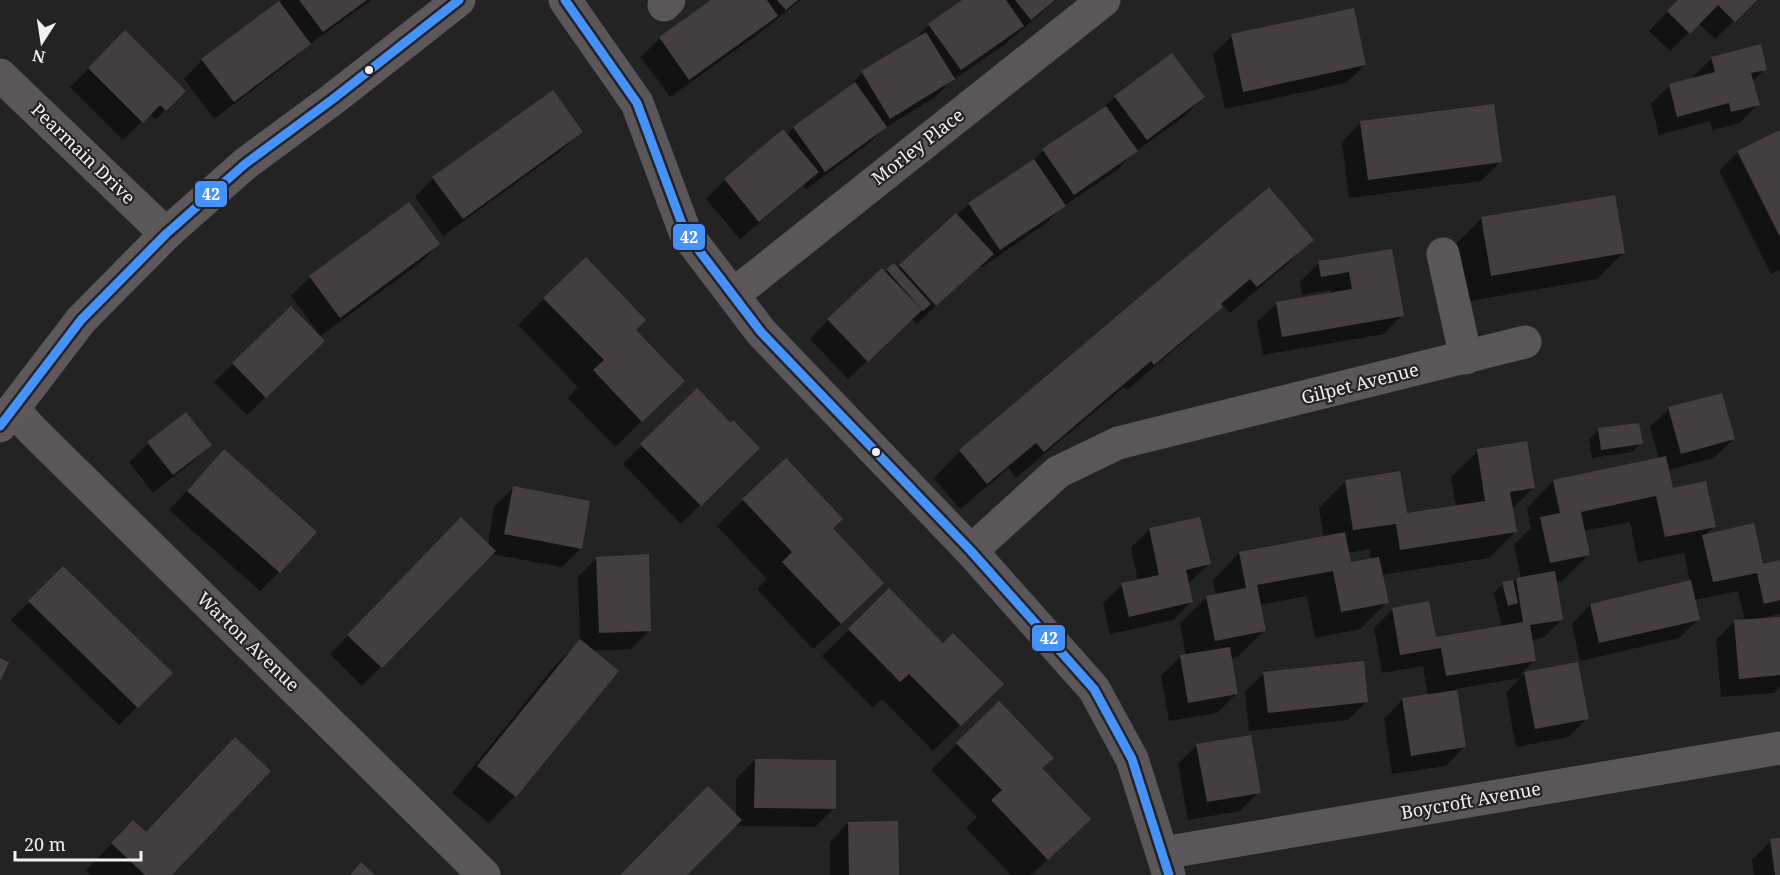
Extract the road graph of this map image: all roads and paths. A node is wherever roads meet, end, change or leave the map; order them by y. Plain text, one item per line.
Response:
1 (459, 0) edge
2 (565, 0) edge
3 (1104, 0) edge
4 (0, 75) edge
5 (166, 234) junction
6 (1443, 254) dead end
7 (733, 295) junction
8 (1525, 342) dead end
9 (1466, 358) junction
10 (6, 418) edge
11 (972, 551) junction
12 (1780, 748) edge
13 (1166, 864) edge
14 (484, 875) edge

1 - 5 street
2 - 7 street
3 - 7 street, Morley Place
4 - 5 street, Pearmain Drive
5 - 10 street
6 - 9 street
7 - 11 street
8 - 9 street, Gilpet Avenue
9 - 11 street, Gilpet Avenue
10 - 14 street, Warton Avenue
11 - 13 street
12 - 13 street, Boycroft Avenue

